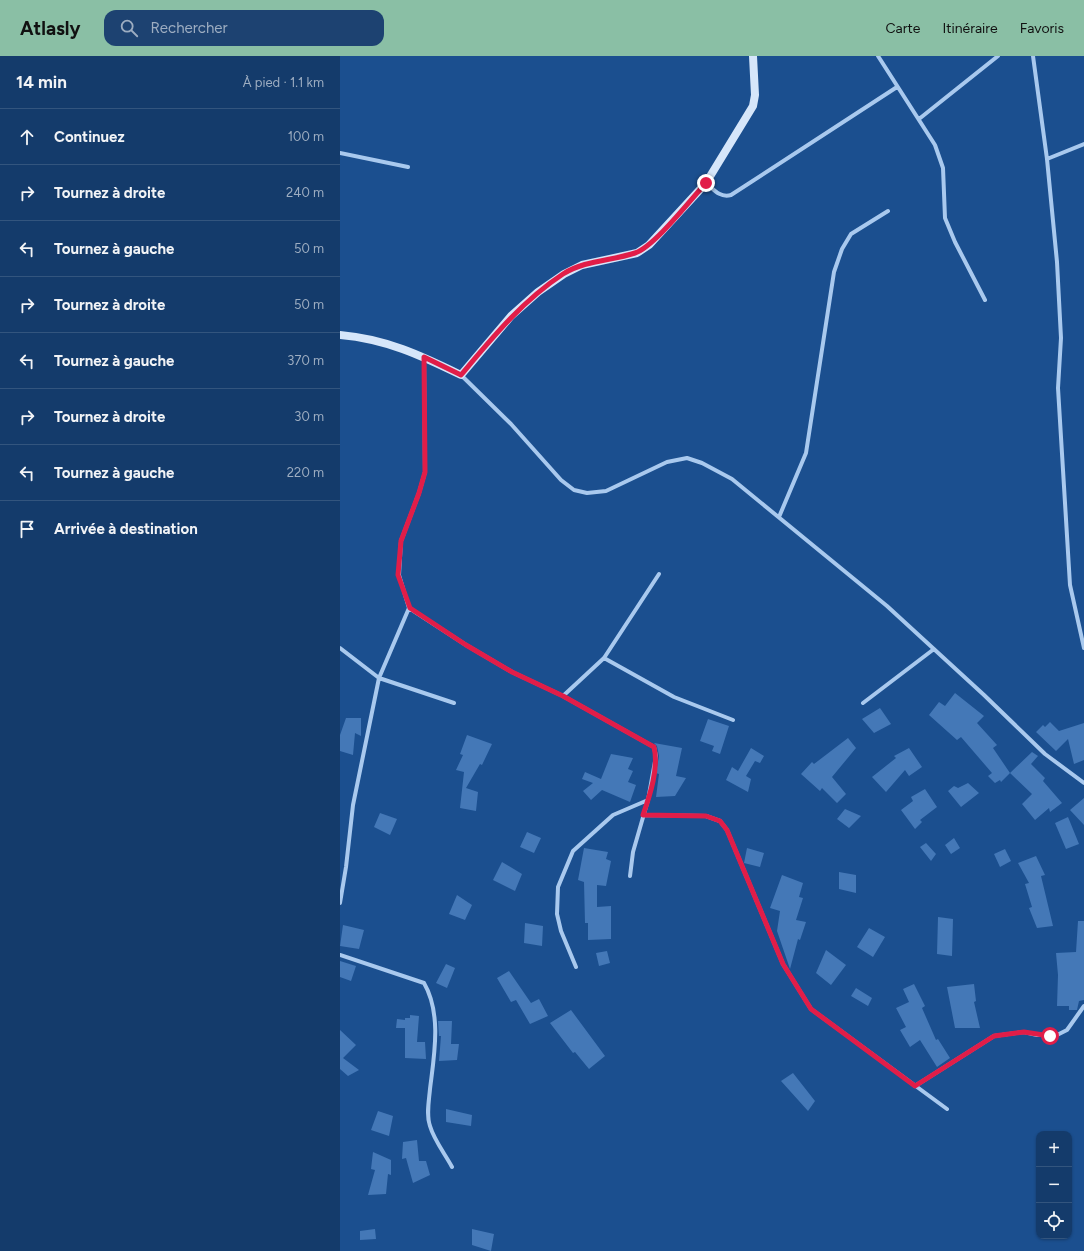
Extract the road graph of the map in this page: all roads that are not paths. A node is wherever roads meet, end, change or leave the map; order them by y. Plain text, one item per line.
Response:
1 (753, 56) edge
2 (878, 56) edge
3 (998, 56) edge
4 (1033, 56) edge
5 (897, 87) junction
6 (919, 119) junction
7 (1084, 144) edge
8 (340, 154) edge
9 (1047, 159) junction
10 (408, 167) dead end
11 (706, 183) junction
12 (888, 212) dead end
13 (985, 300) dead end
14 (340, 335) edge
15 (424, 357) junction
16 (461, 375) junction
17 (779, 517) junction
18 (659, 574) dead end
19 (410, 608) junction
20 (340, 648) edge
21 (1084, 648) edge
22 (934, 649) junction
23 (604, 658) junction
24 (379, 678) junction
25 (563, 696) junction
26 (454, 703) dead end
27 (863, 703) dead end
28 (732, 720) dead end
29 (1084, 783) edge
30 (648, 800) junction
31 (643, 815) junction
32 (630, 876) dead end
33 (340, 904) edge
34 (340, 955) edge
35 (576, 967) dead end
36 (1084, 1006) edge
37 (915, 1086) junction
38 (947, 1109) dead end
39 (452, 1167) dead end

1 - 11 street
2 - 5 street
3 - 6 street
4 - 9 street
5 - 6 street
5 - 11 street
6 - 13 street
7 - 9 street
8 - 10 street
9 - 21 street
11 - 16 street
12 - 17 street
14 - 15 street
15 - 16 street
15 - 19 street
16 - 17 street
17 - 22 street
18 - 23 street
19 - 24 street
19 - 25 street
20 - 24 street
22 - 27 street
22 - 29 street
23 - 25 street
23 - 28 street
24 - 26 street
24 - 33 street
25 - 30 street
30 - 31 street
30 - 35 street
31 - 32 street
31 - 37 street
34 - 39 street
36 - 37 street
37 - 38 street

